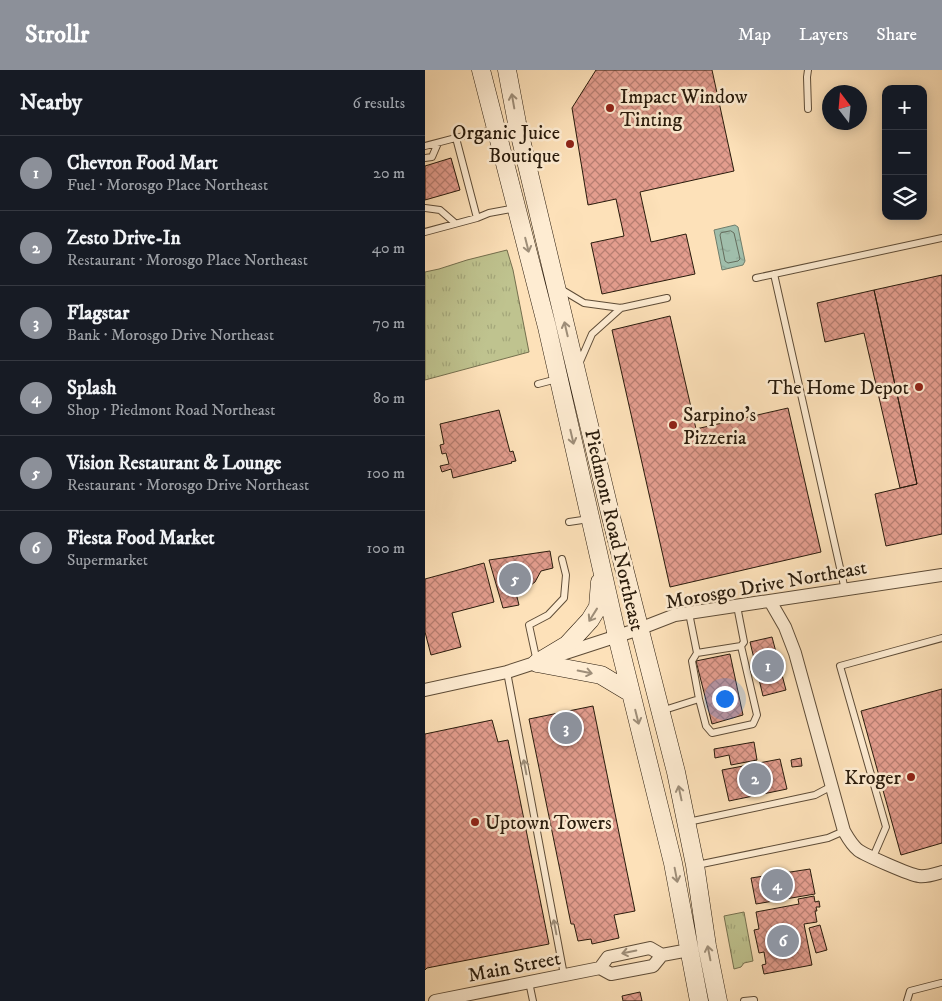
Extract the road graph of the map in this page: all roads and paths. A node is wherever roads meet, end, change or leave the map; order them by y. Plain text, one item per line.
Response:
1 (481, 70) edge
2 (507, 70) edge
3 (808, 70) edge
4 (808, 109) dead end
5 (497, 130) junction
6 (456, 138) junction
7 (438, 143) junction
8 (425, 146) edge
9 (425, 158) edge
10 (425, 208) edge
11 (518, 208) junction
12 (477, 218) junction
13 (455, 223) junction
14 (425, 232) edge
15 (942, 238) edge
16 (774, 274) junction
17 (756, 278) dead end
18 (556, 287) junction
19 (667, 298) dead end
20 (621, 308) junction
21 (576, 372) junction
22 (559, 379) junction
23 (538, 384) dead end
24 (591, 519) junction
25 (569, 522) dead end
26 (562, 559) dead end
27 (602, 568) junction
28 (942, 574) edge
29 (845, 590) junction
30 (770, 601) junction
31 (737, 606) junction
32 (689, 613) junction
33 (639, 629) junction
34 (617, 636) junction
35 (942, 638) edge
36 (741, 646) junction
37 (697, 653) junction
38 (537, 663) junction
39 (507, 672) junction
40 (425, 690) edge
41 (631, 693) junction
42 (699, 699) junction
43 (660, 711) junction
44 (831, 786) junction
45 (687, 822) junction
46 (844, 831) junction
47 (873, 857) junction
48 (695, 865) junction
49 (942, 872) edge
50 (689, 950) junction
51 (662, 956) junction
52 (600, 968) junction
53 (564, 975) junction
54 (529, 982) junction
55 (941, 983) dead end
56 (754, 1000) dead end
57 (435, 1001) edge
58 (533, 1001) edge
59 (699, 1001) edge
60 (718, 1001) edge
61 (744, 1001) edge
62 (907, 1001) edge

1 - 5 main road, Piedmont Road Northeast
18 -> 2 main road, Piedmont Road Northeast
3 - 4 lane
5 - 6 lane
5 - 11 main road, Piedmont Road Northeast
6 - 7 lane
6 - 12 lane
7 - 8 lane
7 - 9 lane
10 - 13 lane
11 - 12 lane
11 -> 22 main road, Piedmont Road Northeast
12 - 13 lane
13 - 14 lane
15 - 16 lane
16 - 17 lane
16 - 29 lane
18 - 20 lane
21 -> 18 main road, Piedmont Road Northeast
19 - 20 lane
20 - 21 lane
21 - 33 main road, Piedmont Road Northeast
22 - 23 lane
22 -> 24 main road, Piedmont Road Northeast
24 - 25 lane
24 - 27 main road, Piedmont Road Northeast
26 - 38 lane
27 - 34 main road, Piedmont Road Northeast
27 -> 38 main road
28 - 29 street, Morosgo Drive Northeast
29 - 30 street, Morosgo Drive Northeast
30 - 31 street, Morosgo Drive Northeast
30 - 44 street
31 - 32 street, Morosgo Drive Northeast
31 - 36 lane
32 - 33 street, Morosgo Drive Northeast
32 - 37 lane
33 - 34 street, Morosgo Drive Northeast
33 - 43 main road, Piedmont Road Northeast
34 - 38 street, Morosgo Drive Northeast
34 - 41 main road, Piedmont Road Northeast
35 - 47 lane
36 - 37 lane
36 - 42 lane
37 - 42 lane
38 - 39 street, Morosgo Drive Northeast
38 -> 41 main road
39 - 40 street, Morosgo Drive Northeast
53 -> 39 lane
41 -> 50 main road, Piedmont Road Northeast
42 - 43 lane
45 -> 43 main road, Piedmont Road Northeast
44 - 45 lane
44 - 46 street
45 - 48 main road, Piedmont Road Northeast
46 - 47 street
46 - 48 lane
47 - 49 street
60 -> 48 main road, Piedmont Road Northeast
50 - 51 street, Main Street
50 - 59 main road, Piedmont Road Northeast
51 - 52 street, Main Street
51 -> 52 street, Main Street
52 - 53 street, Main Street
53 - 54 street, Main Street
54 - 57 street, Main Street
54 - 58 lane
55 - 62 lane
56 - 61 lane

